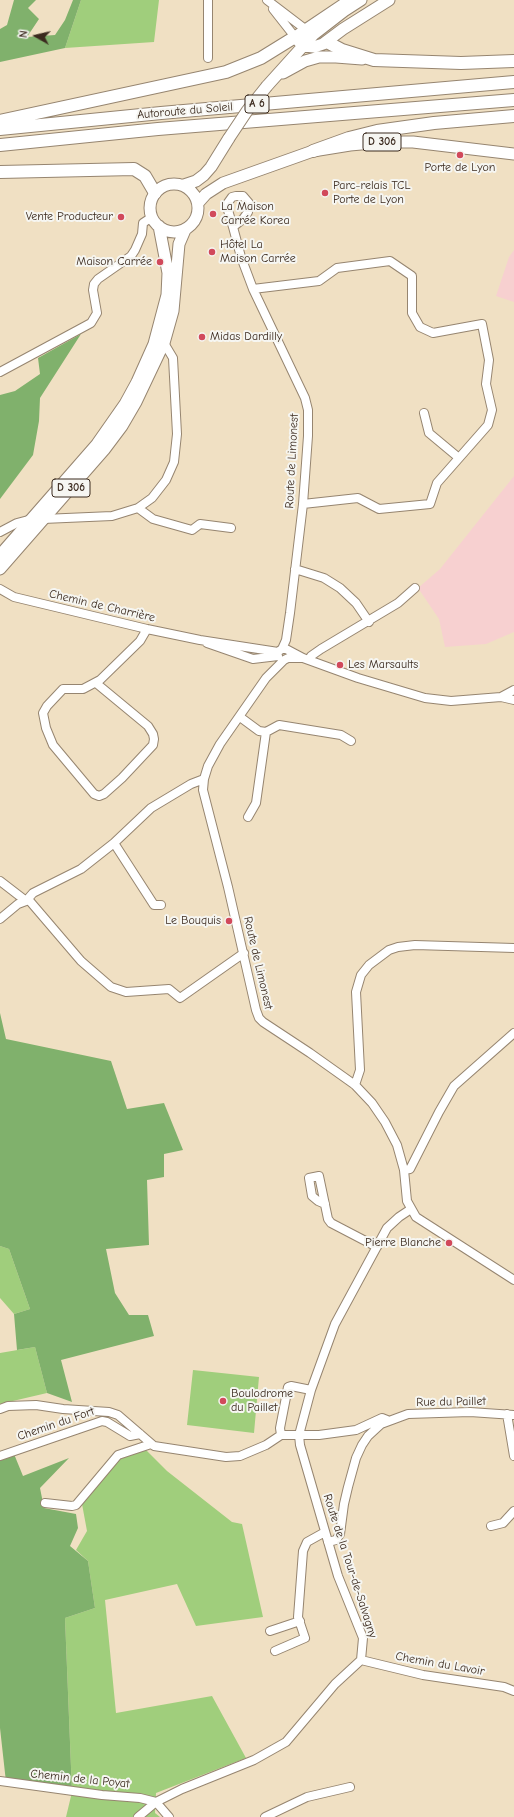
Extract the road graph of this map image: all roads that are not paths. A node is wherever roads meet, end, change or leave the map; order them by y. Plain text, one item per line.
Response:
1 (208, 0) edge
2 (267, 0) edge
3 (350, 0) edge
4 (361, 0) edge
5 (389, 0) edge
6 (309, 32) junction
7 (299, 41) junction
8 (327, 42) junction
9 (208, 58) dead end
10 (374, 60) junction
11 (514, 61) edge
12 (514, 82) edge
13 (267, 86) junction
14 (514, 100) edge
15 (514, 116) edge
16 (0, 121) edge
17 (0, 129) edge
18 (0, 145) edge
19 (313, 151) junction
20 (514, 154) edge
21 (0, 172) edge
22 (184, 185) junction
23 (155, 193) junction
24 (198, 204) junction
25 (152, 217) junction
26 (159, 226) junction
27 (233, 227) dead end
28 (185, 230) junction
29 (253, 289) junction
30 (164, 343) junction
31 (0, 372) edge
32 (424, 413) dead end
33 (459, 458) junction
34 (303, 504) junction
35 (138, 508) junction
36 (38, 519) junction
37 (231, 528) dead end
38 (0, 532) edge
39 (0, 555) edge
40 (0, 569) edge
41 (295, 569) junction
42 (415, 588) dead end
43 (0, 589) edge
44 (368, 622) junction
45 (147, 629) junction
46 (200, 640) junction
47 (283, 654) junction
48 (253, 659) junction
49 (306, 659) junction
50 (271, 665) junction
51 (266, 678) junction
52 (96, 683) junction
53 (514, 690) edge
54 (501, 697) junction
55 (514, 700) edge
56 (240, 717) junction
57 (266, 732) junction
58 (351, 741) dead end
59 (204, 779) junction
60 (248, 817) dead end
61 (114, 843) junction
62 (0, 881) edge
63 (27, 900) junction
64 (161, 904) dead end
65 (0, 919) edge
66 (514, 948) edge
67 (244, 953) junction
68 (514, 1033) edge
69 (355, 1085) junction
70 (404, 1170) junction
71 (324, 1204) dead end
72 (411, 1209) junction
73 (376, 1247) junction
74 (513, 1277) edge
75 (311, 1390) junction
76 (0, 1410) edge
77 (511, 1414) edge
78 (391, 1420) junction
79 (140, 1434) junction
80 (302, 1435) junction
81 (282, 1436) junction
82 (151, 1444) junction
83 (0, 1456) edge
84 (514, 1456) edge
85 (45, 1503) dead end
86 (514, 1511) edge
87 (491, 1526) dead end
88 (325, 1532) junction
89 (328, 1542) junction
90 (300, 1621) junction
91 (270, 1631) dead end
92 (275, 1651) dead end
93 (361, 1660) junction
94 (514, 1690) edge
95 (0, 1782) edge
96 (350, 1787) dead end
97 (156, 1802) junction
98 (138, 1817) edge
99 (169, 1817) edge
100 (265, 1817) edge

1 - 9 street
2 - 6 street
2 - 7 street
3 - 6 main road
4 - 6 main road
5 - 8 main road
6 - 7 main road
6 - 8 main road
7 - 8 main road
7 - 13 main road
7 - 16 highway
8 - 10 highway
10 - 11 highway
10 - 13 main road
12 - 17 highway, Autoroute du Soleil / A 6
13 - 22 main road, bridge
14 - 18 highway, Autoroute du Soleil / A 6
15 - 19 highway
19 - 20 main road, D 306
19 - 24 main road, D 306
21 - 23 highway
22 - 23 main road
22 - 24 main road
23 - 25 main road
24 - 28 main road
25 - 26 main road
25 - 31 street
26 - 28 main road
26 - 36 main road, D 306
27 - 29 street, Route de Limonest
28 - 30 main road, D 306
29 - 33 street
29 - 34 street, Route de Limonest
30 - 35 street
30 - 36 main road, D 306
32 - 33 street
33 - 34 street
34 - 41 street, Route de Limonest
35 - 36 street
35 - 37 street
36 - 38 street
36 - 39 main road, D 306
36 - 40 main road, D 306
41 - 44 street
41 - 47 street, Route de Limonest
42 - 44 street
43 - 45 street, Chemin de Charrière
44 - 49 street
45 - 46 street, Chemin de Charrière
45 - 52 street
46 - 47 street, Chemin de Charrière
46 - 48 street, Chemin de Charrière
47 - 48 street, Chemin de Charrière
47 - 49 street, Chemin de Charrière
47 - 50 street, Route de Limonest
47 - 51 street, Route de Limonest
48 - 50 street, Chemin de Charrière
49 - 54 street, Chemin de Charrière
50 - 51 street, Route de Limonest
51 - 56 street, Route de Limonest
52 - 52 street
53 - 54 street, Chemin de Charrière
54 - 55 street, Chemin de Charrière
56 - 57 street
56 - 59 street, Route de Limonest
57 - 58 street
57 - 60 street
59 - 61 street
59 - 67 street, Route de Limonest
61 - 63 street
61 - 64 street
62 - 63 street
63 - 65 street
63 - 67 street
66 - 69 street
67 - 69 street, Route de Limonest
68 - 70 street
69 - 70 street, Route de Limonest
70 - 72 street, Route de Limonest
71 - 73 street
72 - 73 street, Route de la Tour-de-Salvagny
72 - 74 street
73 - 75 street, Route de la Tour-de-Salvagny
75 - 80 street, Route de la Tour-de-Salvagny
75 - 81 street
76 - 79 street
77 - 78 street, Rue du Paillet
77 - 84 street
78 - 80 street
78 - 89 street, Rue du Paillet
79 - 82 street
79 - 83 street, Chemin du Fort
80 - 81 street
80 - 88 street, Route de la Tour-de-Salvagny
81 - 82 street
82 - 85 street
86 - 87 street
88 - 89 street, Route de la Tour-de-Salvagny
88 - 90 street
89 - 93 street, Route de la Tour-de-Salvagny
90 - 91 street
90 - 92 street
93 - 94 street, Chemin du Lavoir
93 - 97 street
95 - 97 street, Chemin de la Poyat
96 - 100 street
97 - 98 street
97 - 99 street

